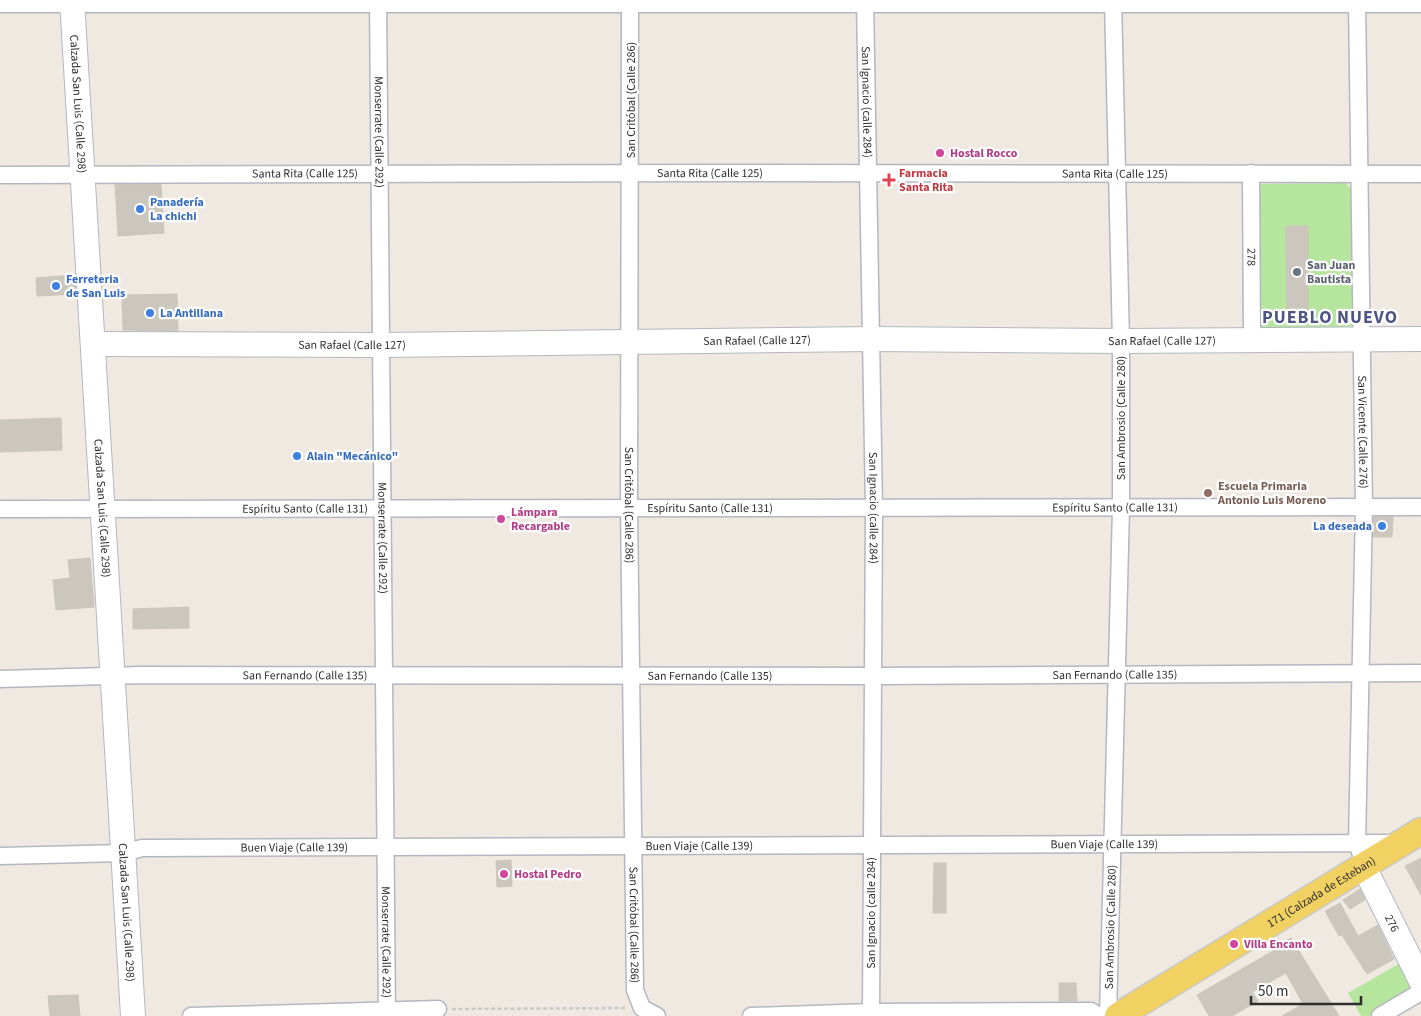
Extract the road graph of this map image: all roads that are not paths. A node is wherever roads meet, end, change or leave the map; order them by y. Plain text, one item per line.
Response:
1 (72, 1) edge
2 (378, 2) edge
3 (630, 2) edge
4 (865, 2) edge
5 (1113, 2) edge
6 (1357, 2) edge
7 (0, 4) edge
8 (1421, 4) edge
9 (631, 171) junction
10 (870, 172) junction
11 (1118, 173) junction
12 (82, 174) junction
13 (378, 174) junction
14 (1251, 174) junction
15 (1360, 174) junction
16 (1421, 174) edge
17 (0, 175) edge
18 (872, 339) junction
19 (1363, 339) junction
20 (1421, 339) edge
21 (1252, 340) junction
22 (1121, 341) junction
23 (630, 342) junction
24 (92, 344) junction
25 (380, 345) junction
26 (629, 507) junction
27 (874, 507) junction
28 (1364, 507) junction
29 (1421, 507) edge
30 (102, 508) junction
31 (1121, 508) junction
32 (383, 509) junction
33 (0, 510) edge
34 (1360, 672) junction
35 (1421, 673) edge
36 (1118, 674) junction
37 (113, 676) junction
38 (384, 676) junction
39 (632, 676) junction
40 (872, 676) junction
41 (0, 679) edge
42 (1410, 837) edge
43 (871, 844) junction
44 (1113, 844) junction
45 (634, 846) junction
46 (384, 848) junction
47 (124, 854) junction
48 (1360, 854) junction
49 (0, 856) edge
50 (1421, 981) edge
51 (1421, 992) edge
52 (438, 1009) road end
53 (387, 1013) edge
54 (871, 1014) edge
55 (133, 1016) edge
56 (191, 1016) edge
57 (657, 1016) edge
58 (751, 1016) edge
59 (1099, 1016) edge
60 (1108, 1016) edge
61 (1118, 1016) edge
62 (1380, 1016) edge

1 - 2 street
1 - 7 street
1 - 12 street, Calzada San Luis (Calle 298)
2 - 3 street
2 - 13 street, Monserrate (Calle 292)
3 - 4 street
3 - 9 street, San Critóbal (Calle 286)
4 - 5 street
4 - 10 street, San Ignacio (calle 284)
5 - 6 street
5 - 11 street, San Ambrosio (Calle 280)
6 - 8 street
6 - 15 street, San Vicente (Calle 276)
9 - 10 street, Santa Rita (Calle 125)
9 - 13 street, Santa Rita (Calle 125)
9 - 23 street, San Critóbal (Calle 286)
10 - 11 street, Santa Rita (Calle 125)
10 - 18 street, San Ignacio (calle 284)
11 - 14 street, Santa Rita (Calle 125)
11 - 22 street, San Ambrosio (Calle 280)
12 - 13 street, Santa Rita (Calle 125)
12 - 17 street, Santa Rita (Calle 125)
12 - 24 street, Calzada San Luis (Calle 298)
13 - 25 street, Monserrate (Calle 292)
14 - 15 street, Santa Rita (Calle 125)
14 - 21 street, 278
15 - 16 street, Santa Rita (Calle 125)
15 - 19 street, San Vicente (Calle 276)
18 - 22 street, San Rafael (Calle 127)
18 - 23 street, San Rafael (Calle 127)
18 - 27 street, San Ignacio (calle 284)
19 - 20 street, San Rafael (Calle 127)
19 - 21 street, San Rafael (Calle 127)
19 - 28 street, San Vicente (Calle 276)
21 - 22 street, San Rafael (Calle 127)
22 - 31 street, San Ambrosio (Calle 280)
23 - 25 street, San Rafael (Calle 127)
23 - 26 street, San Critóbal (Calle 286)
24 - 25 street, San Rafael (Calle 127)
24 - 30 street, Calzada San Luis (Calle 298)
25 - 32 street, Monserrate (Calle 292)
26 - 27 street, Espíritu Santo (Calle 131)
26 - 32 street, Espíritu Santo (Calle 131)
26 - 39 street, San Critóbal (Calle 286)
27 - 31 street, Espíritu Santo (Calle 131)
27 - 40 street, San Ignacio (calle 284)
28 - 29 street, Espíritu Santo (Calle 131)
28 - 31 street, Espíritu Santo (Calle 131)
28 - 34 street, San Vicente (Calle 276)
30 - 32 street, Espíritu Santo (Calle 131)
30 - 33 street, Espíritu Santo (Calle 131)
30 - 37 street, Calzada San Luis (Calle 298)
31 - 36 street, San Ambrosio (Calle 280)
32 - 38 street, Monserrate (Calle 292)
34 - 35 street, San Fernando (Calle 135)
34 - 36 street, San Fernando (Calle 135)
34 - 48 street, San Vicente (Calle 276)
36 - 40 street, San Fernando (Calle 135)
36 - 44 street, San Ambrosio (Calle 280)
37 - 38 street, San Fernando (Calle 135)
37 - 41 street, San Fernando (Calle 135)
37 - 47 street, Calzada San Luis (Calle 298)
38 - 39 street, San Fernando (Calle 135)
38 - 46 street, Monserrate (Calle 292)
39 - 40 street, San Fernando (Calle 135)
39 - 45 street, San Critóbal (Calle 286)
40 - 43 street, San Ignacio (calle 284)
42 - 48 main road, 171 (Calzada de Esteban)
43 - 44 street, Buen Viaje (Calle 139)
43 - 45 street, Buen Viaje (Calle 139)
43 - 54 street, San Ignacio (calle 284)
44 - 48 street, Buen Viaje (Calle 139)
44 - 60 street, San Ambrosio (Calle 280)
45 - 46 street, Buen Viaje (Calle 139)
45 - 57 street, San Critóbal (Calle 286)
46 - 47 street, Buen Viaje (Calle 139)
46 - 53 street, Monserrate (Calle 292)
47 - 49 street, Buen Viaje (Calle 139)
47 - 55 street, Calzada San Luis (Calle 298)
48 - 50 street, 276
48 - 61 main road, 171 (Calzada de Esteban)
51 - 62 street
52 - 53 street
53 - 56 street
54 - 58 street
54 - 59 street

